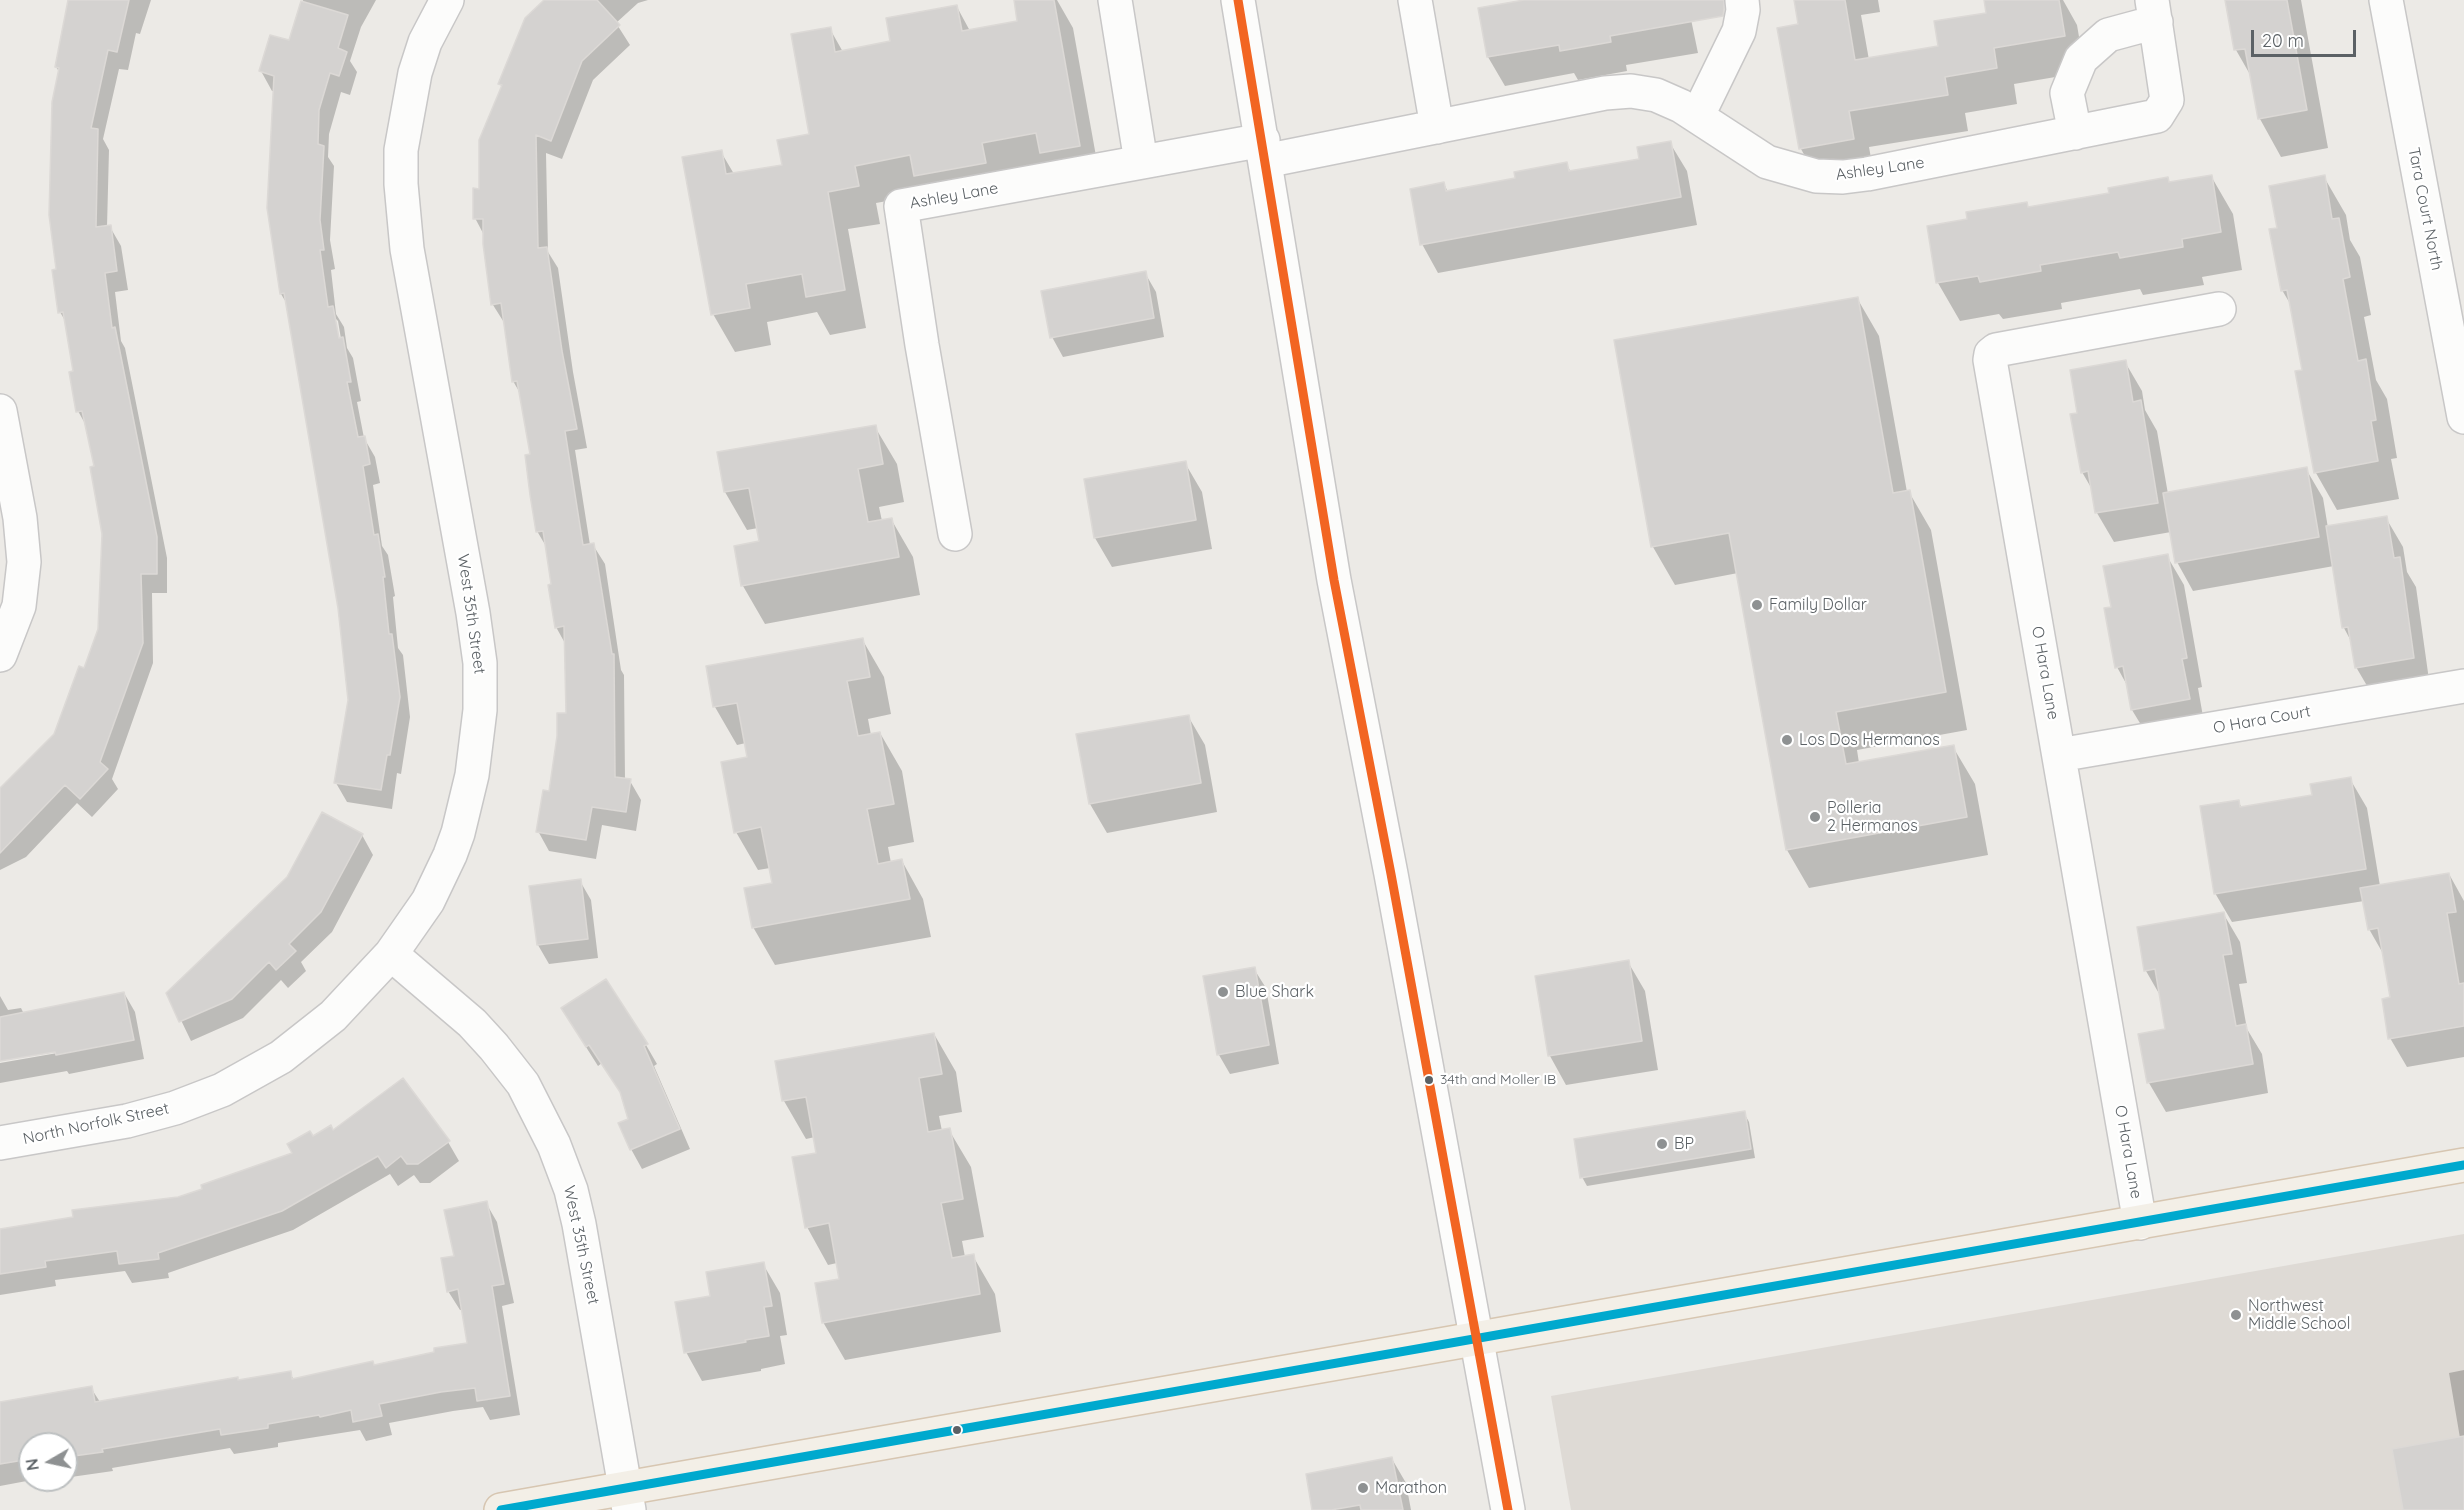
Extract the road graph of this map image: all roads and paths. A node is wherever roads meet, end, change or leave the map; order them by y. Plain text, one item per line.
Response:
1 (447, 0) edge
2 (1114, 0) edge
3 (1238, 0) edge
4 (1415, 0) edge
5 (1742, 0) edge
6 (2386, 0) edge
7 (2154, 11) edge
8 (1698, 115) junction
9 (1437, 127) junction
10 (2075, 133) junction
11 (1264, 150) junction
12 (1141, 162) junction
13 (2219, 309) dead end
14 (0, 411) edge
15 (2464, 417) edge
16 (955, 534) dead end
17 (0, 655) edge
18 (2464, 686) edge
19 (2059, 754) junction
20 (391, 954) junction
21 (0, 1143) edge
22 (2464, 1165) edge
23 (2140, 1223) junction
24 (1477, 1338) junction
25 (628, 1499) edge
26 (501, 1510) edge
27 (1508, 1510) edge

1 - 20 street, West 35th Street
2 - 12 street
3 - 11 street
4 - 9 street
5 - 8 street
6 - 15 street, Tara Court North
7 - 10 street, Ashley Lane
7 - 10 street, Ashley Lane
8 - 9 street, Ashley Lane
8 - 10 street, Ashley Lane
9 - 11 street, Ashley Lane
11 - 12 street, Ashley Lane
11 - 24 street
12 - 16 street, Ashley Lane
13 - 19 street, O Hara Lane
14 - 17 street
18 - 19 street, O Hara Court
19 - 23 street, O Hara Lane
20 - 21 street, North Norfolk Street
20 - 25 street, West 35th Street
22 - 23 main road
23 - 24 main road
24 - 25 main road
24 - 27 street
25 - 26 main road

